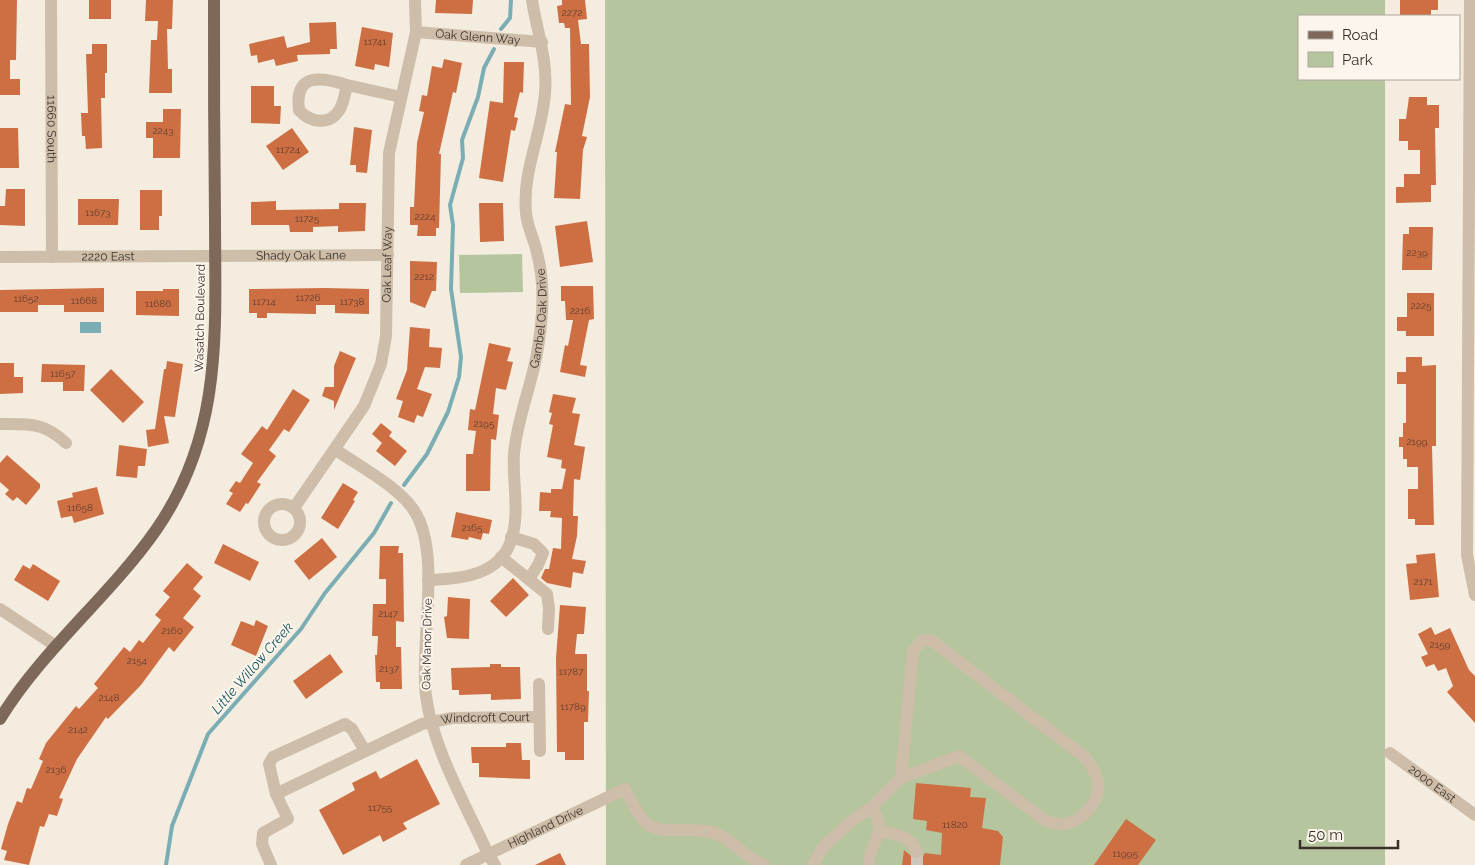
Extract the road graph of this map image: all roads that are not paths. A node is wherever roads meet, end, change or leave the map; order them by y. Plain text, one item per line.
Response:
1 (51, 0) edge
2 (214, 0) edge
3 (415, 0) edge
4 (532, 0) edge
5 (1470, 0) edge
6 (416, 32) junction
7 (542, 42) junction
8 (347, 85) dead end
9 (401, 97) junction
10 (1471, 201) edge
11 (388, 255) junction
12 (215, 256) junction
13 (0, 257) edge
14 (52, 257) junction
15 (0, 424) edge
16 (66, 443) dead end
17 (1472, 449) edge
18 (336, 450) junction
19 (294, 508) dead end
20 (511, 537) junction
21 (502, 557) junction
22 (529, 579) junction
23 (428, 580) junction
24 (1475, 595) edge
25 (0, 608) edge
26 (548, 630) dead end
27 (56, 646) junction
28 (539, 684) dead end
29 (539, 717) junction
30 (0, 719) edge
31 (431, 721) junction
32 (540, 751) dead end
33 (365, 752) junction
34 (1390, 753) dead end
35 (901, 778) junction
36 (276, 794) junction
37 (871, 808) junction
38 (1475, 815) edge
39 (880, 832) junction
40 (917, 852) dead end
41 (488, 854) junction
42 (271, 865) edge
43 (466, 865) edge
44 (495, 865) edge
45 (764, 865) edge
46 (813, 865) edge
47 (869, 865) edge

1 - 14 street, 11660 South
2 - 12 main road, Wasatch Boulevard
3 - 6 street, Oak Leaf Way
4 - 7 street, Gambel Oak Drive
5 - 10 street
6 - 7 street, Oak Glenn Way
6 - 9 street, Oak Leaf Way
7 - 20 street, Gambel Oak Drive
8 - 9 street
9 - 11 street, Oak Leaf Way
10 - 17 street
11 - 12 street, Shady Oak Lane
11 - 18 street, Oak Leaf Way
12 - 14 street, 2220 East
12 - 27 main road, Wasatch Boulevard
13 - 14 street, 2220 East
15 - 16 street
17 - 24 street
18 - 19 street, Oak Leaf Way
18 - 23 street, Oak Manor Drive
20 - 21 street, Gambel Oak Drive
20 - 22 street
21 - 22 street
21 - 23 street
22 - 26 street
23 - 31 street, Oak Manor Drive
25 - 27 street
27 - 30 main road, Wasatch Boulevard
28 - 29 street, Windcroft Court
29 - 31 street, Windcroft Court
29 - 32 street, Windcroft Court
31 - 33 street, Windcroft Court
31 - 41 street, Oak Manor Drive
33 - 36 street, Windcroft Court
33 - 36 street
34 - 38 street, 2000 East
35 - 35 street
35 - 37 street
36 - 42 street
37 - 39 street
37 - 46 street
39 - 40 street
39 - 47 street
41 - 43 street, Highland Drive
41 - 44 street, Oak Manor Drive
41 - 45 street, Highland Drive

